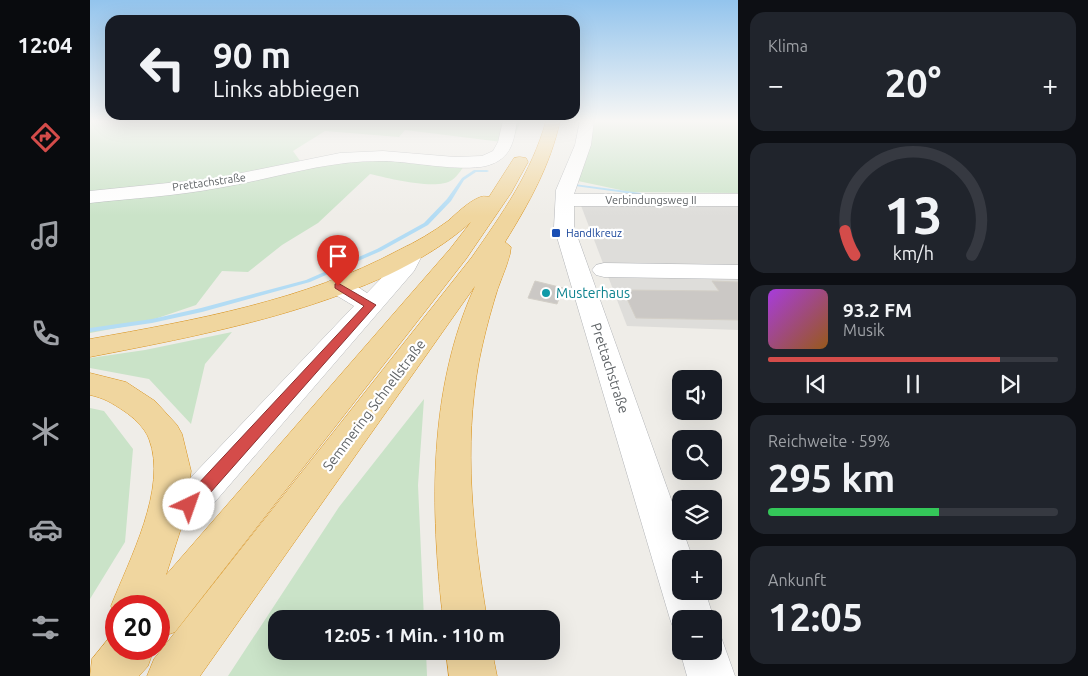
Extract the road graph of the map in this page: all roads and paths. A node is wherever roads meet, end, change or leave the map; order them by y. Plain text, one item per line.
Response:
1 (500, 153) edge
2 (525, 153) edge
3 (543, 153) edge
4 (581, 153) edge
5 (502, 193) junction
6 (90, 197) edge
7 (564, 200) junction
8 (738, 200) edge
9 (503, 229) junction
10 (413, 252) junction
11 (604, 270) dead end
12 (738, 272) edge
13 (338, 286) junction
14 (370, 305) junction
15 (90, 348) edge
16 (90, 384) edge
17 (165, 519) junction
18 (672, 558) edge
19 (137, 595) edge
20 (170, 603) edge
21 (464, 610) edge
22 (112, 660) edge
23 (121, 660) edge
24 (470, 660) edge
25 (706, 660) edge
26 (107, 676) edge
27 (171, 676) edge
28 (473, 676) edge
29 (711, 676) edge

1 - 6 street, Prettachstraße
2 - 5 highway, Semmering Schnellstraße
3 - 9 highway, Semmering Schnellstraße
4 - 7 street, Prettachstraße
5 - 10 highway
5 - 20 highway, Semmering Schnellstraße
7 - 8 street, Verbindungsweg II
7 - 18 street, Prettachstraße
9 - 21 highway
9 - 27 highway, Semmering Schnellstraße
10 - 13 highway
10 - 14 street
11 - 12 street
13 - 14 street
13 - 15 highway
14 - 17 street
16 - 17 highway
17 - 19 highway
22 - 26 highway
23 - 26 highway
24 - 28 highway
25 - 29 street

